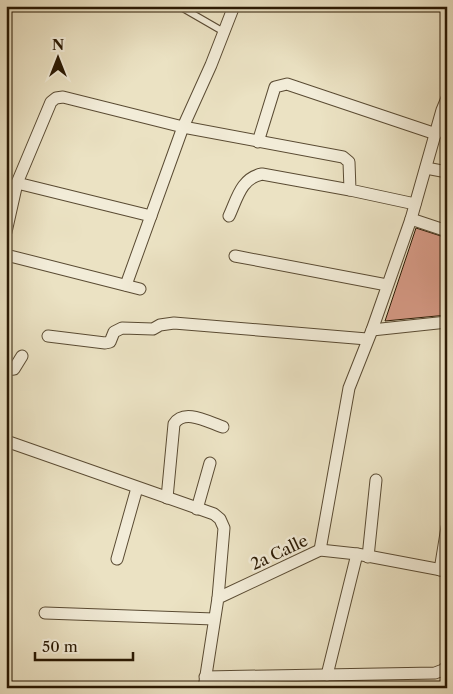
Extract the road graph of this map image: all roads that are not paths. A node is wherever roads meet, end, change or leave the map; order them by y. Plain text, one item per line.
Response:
1 (178, 6) edge
2 (234, 6) edge
3 (224, 32) junction
4 (447, 98) edge
5 (444, 110) edge
6 (182, 127) junction
7 (436, 134) junction
8 (258, 142) junction
9 (426, 168) junction
10 (447, 172) edge
11 (17, 183) junction
12 (350, 190) junction
13 (415, 204) junction
14 (151, 216) junction
15 (228, 216) dead end
16 (410, 219) junction
17 (447, 231) edge
18 (6, 232) edge
19 (6, 255) edge
20 (236, 256) dead end
21 (126, 285) junction
22 (387, 285) junction
23 (140, 289) dead end
24 (447, 322) edge
25 (369, 334) junction
26 (48, 336) dead end
27 (22, 356) dead end
28 (6, 370) edge
29 (223, 427) dead end
30 (6, 441) edge
31 (210, 463) dead end
32 (376, 480) dead end
33 (137, 488) junction
34 (167, 498) junction
35 (197, 509) junction
36 (447, 527) edge
37 (320, 550) junction
38 (363, 556) junction
39 (117, 559) dead end
40 (443, 570) edge
41 (218, 598) junction
42 (45, 613) dead end
43 (214, 619) junction
44 (447, 666) edge
45 (327, 675) junction
46 (348, 676) junction
47 (205, 682) edge
48 (348, 688) edge

1 - 3 lane
2 - 3 street
3 - 6 street
4 - 5 street
5 - 7 street
6 - 8 street
6 - 11 street
6 - 14 street
7 - 8 street
7 - 9 street
8 - 12 street
9 - 10 street
9 - 13 street
11 - 14 street
11 - 18 street
12 - 13 street
12 - 15 street
13 - 16 street
14 - 21 street
16 - 17 street
16 - 22 street
19 - 21 street
20 - 22 street
21 - 23 street
22 - 25 street
24 - 25 street
25 - 26 street
25 - 37 street
27 - 28 street
29 - 34 street
30 - 33 street
31 - 35 street
32 - 38 street
33 - 34 street
33 - 39 street
34 - 35 street
35 - 41 street
36 - 40 street
37 - 38 street, 2a Calle
37 - 41 street, 2a Calle
38 - 40 street, 2a Calle
38 - 45 street
41 - 43 street
42 - 43 street
43 - 47 street
44 - 46 street
45 - 46 street
45 - 47 street
46 - 48 street

